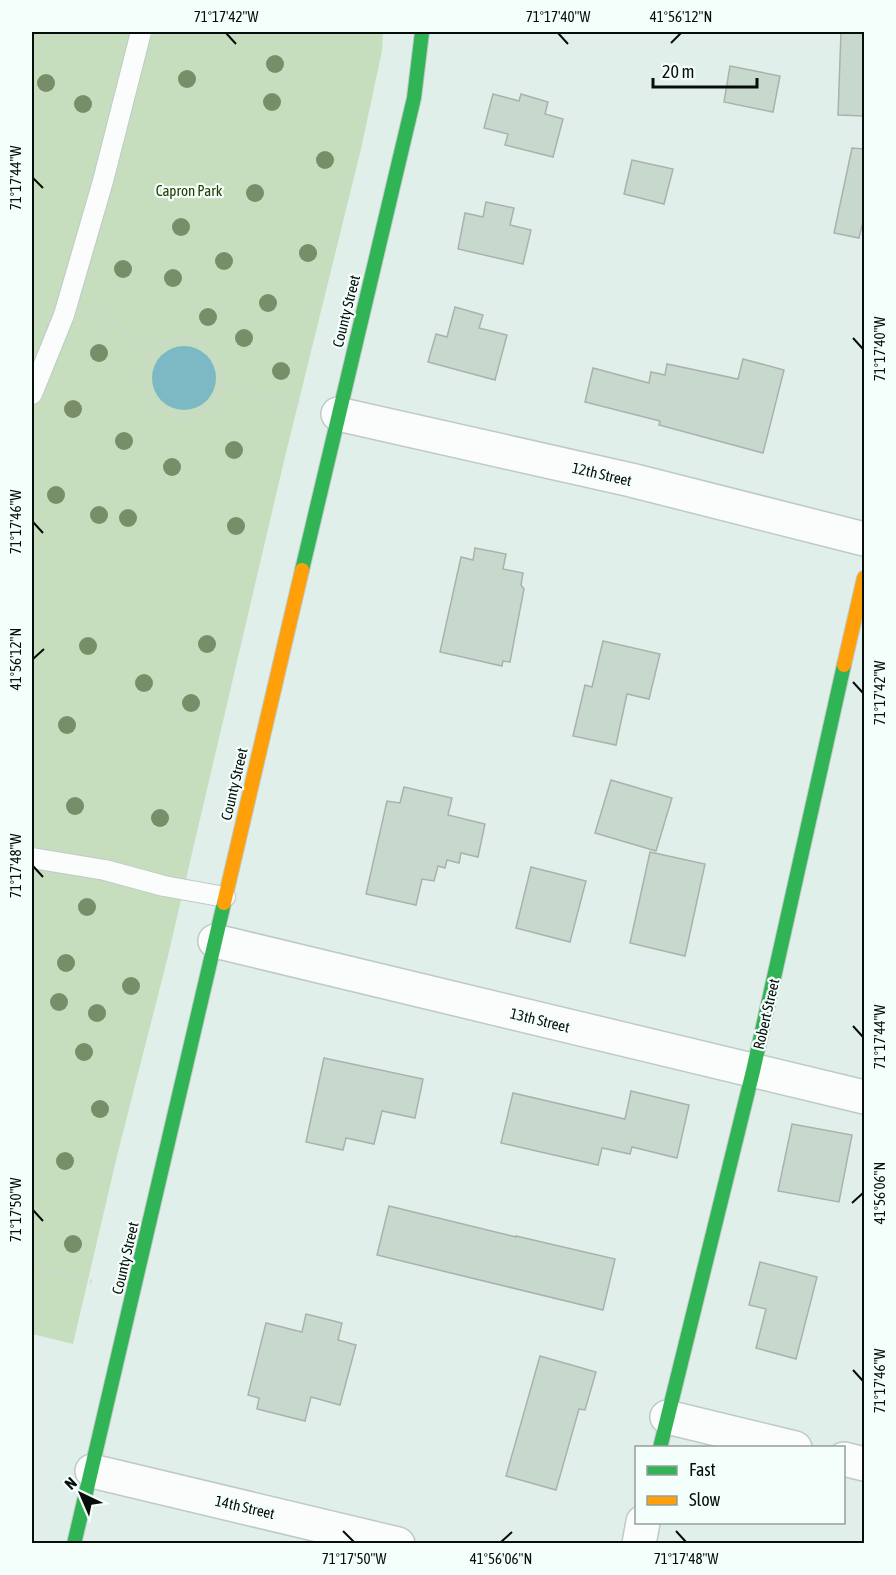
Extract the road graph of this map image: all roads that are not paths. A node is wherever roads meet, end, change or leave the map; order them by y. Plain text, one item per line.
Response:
1 (141, 32) edge
2 (422, 32) edge
3 (32, 394) edge
4 (338, 414) junction
5 (864, 539) edge
6 (864, 578) edge
7 (32, 858) edge
8 (225, 897) junction
9 (215, 941) junction
10 (753, 1071) junction
11 (864, 1097) edge
12 (663, 1432) edge
13 (778, 1446) edge
14 (845, 1459) edge
15 (864, 1464) edge
16 (92, 1471) junction
17 (643, 1524) edge
18 (74, 1544) edge
19 (398, 1544) edge
20 (639, 1544) edge

1 - 3 lane
2 - 4 main road, County Street
4 - 5 street, 12th Street
4 - 8 main road, County Street
6 - 10 main road, Robert Street
7 - 8 lane
8 - 9 main road, County Street
9 - 10 street, 13th Street
9 - 16 main road, County Street
10 - 11 street, 13th Street
10 - 12 main road, Robert Street
12 - 13 street
14 - 15 street
16 - 18 main road, County Street
16 - 19 street, 14th Street
17 - 20 street

